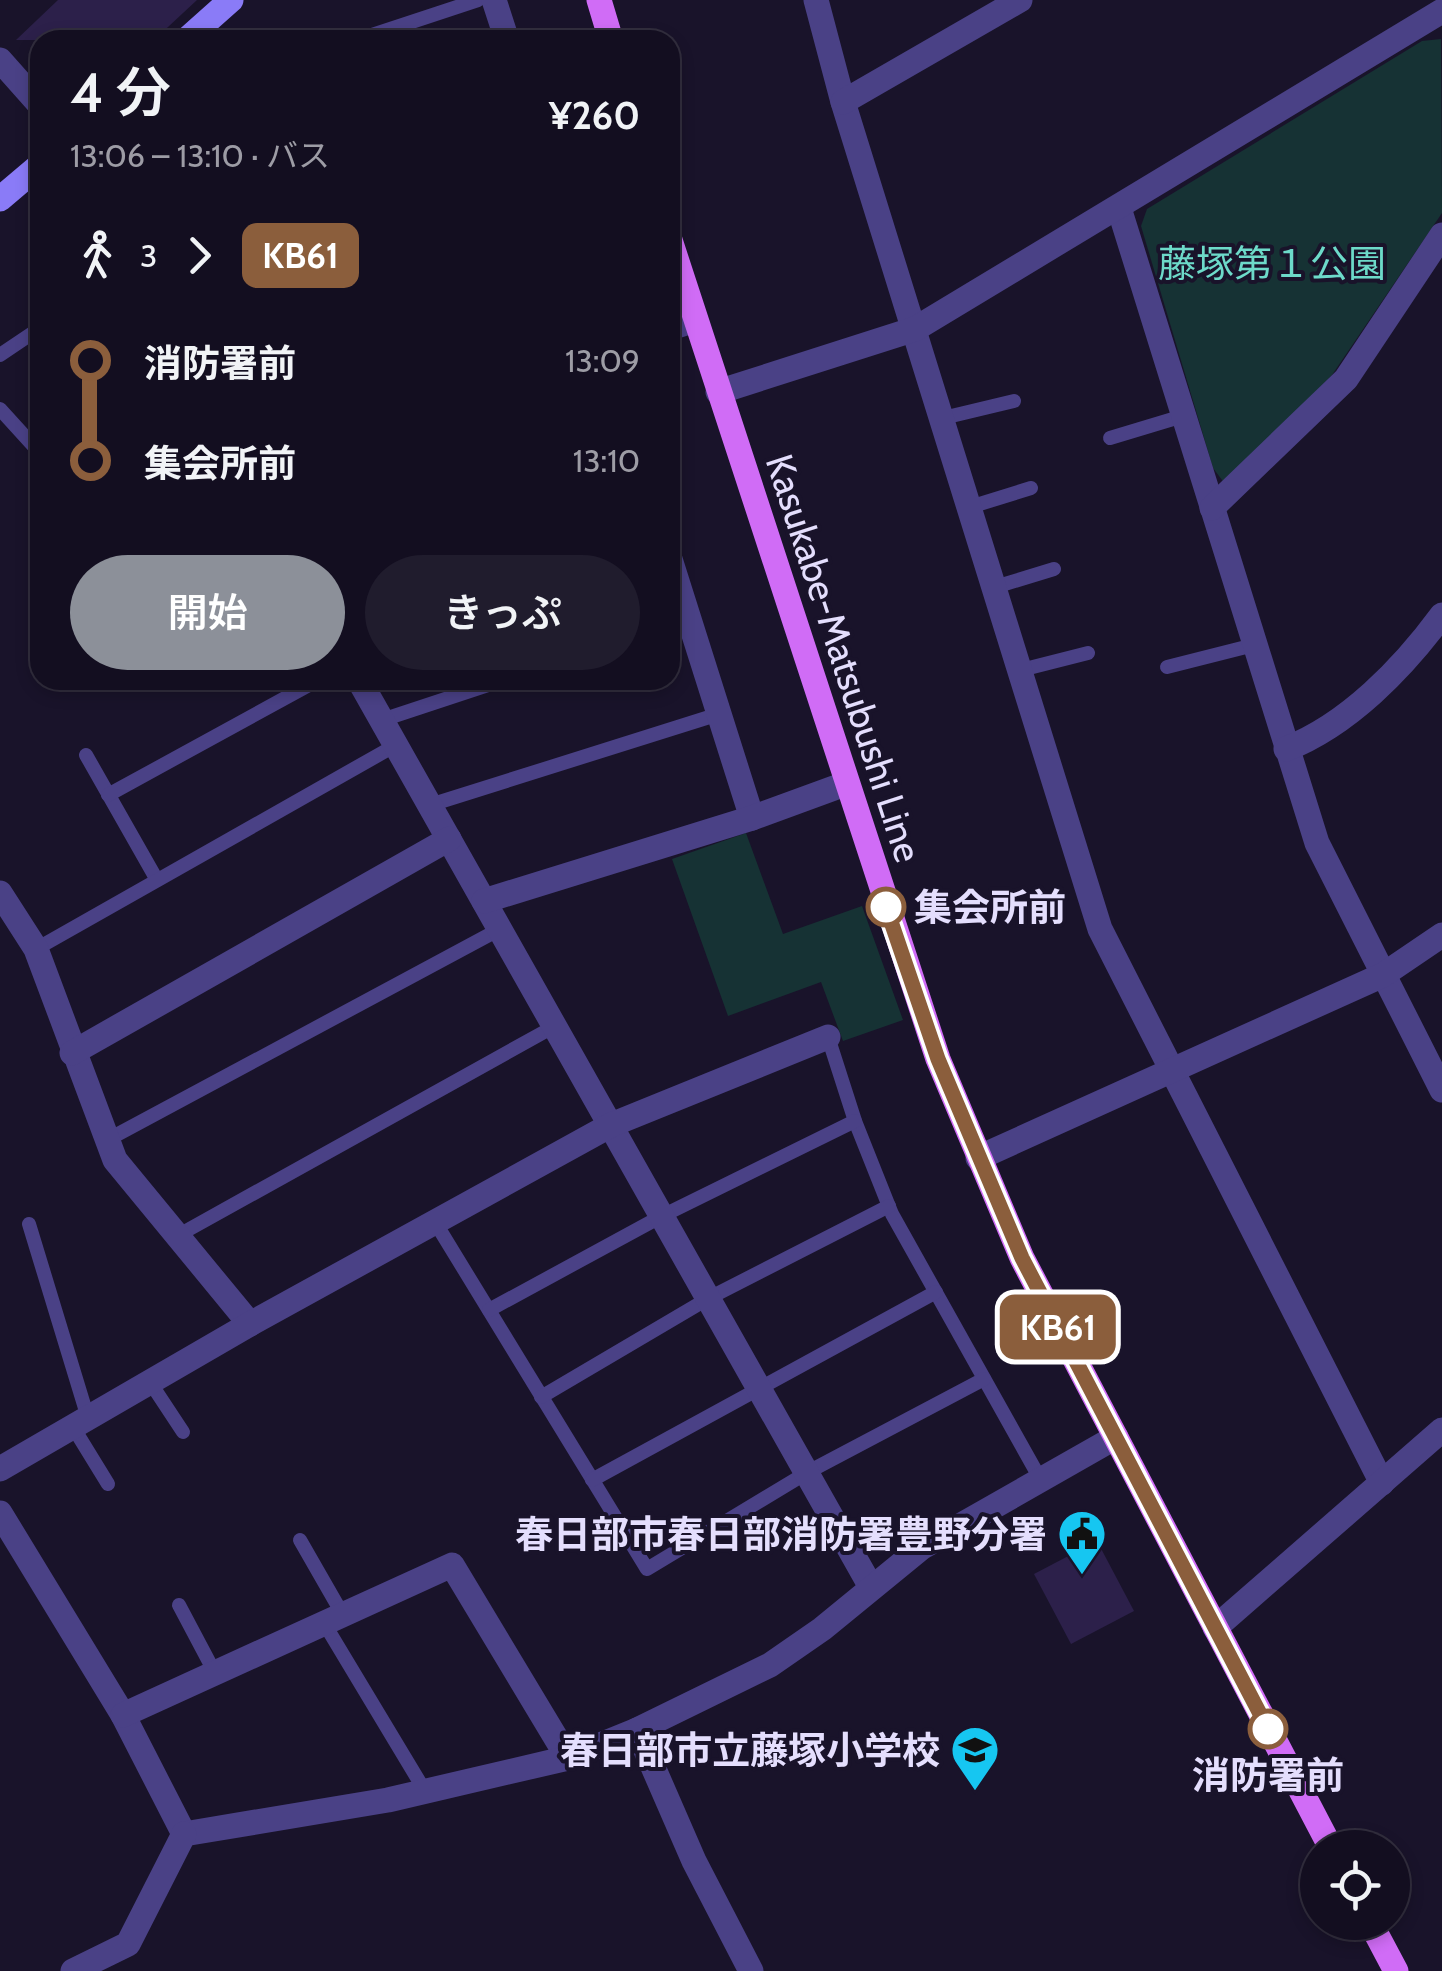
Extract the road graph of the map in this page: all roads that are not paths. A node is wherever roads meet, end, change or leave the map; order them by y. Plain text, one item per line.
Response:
1 (231, 0) edge
2 (478, 0) edge
3 (494, 0) edge
4 (599, 0) edge
5 (816, 0) edge
6 (1020, 0) edge
7 (1439, 10) edge
8 (197, 30) edge
9 (387, 30) edge
10 (503, 30) edge
11 (608, 30) edge
12 (0, 60) edge
13 (30, 94) edge
14 (843, 102) junction
15 (30, 174) edge
16 (0, 199) edge
17 (1119, 208) junction
18 (1442, 235) edge
19 (680, 272) edge
20 (695, 320) junction
21 (680, 325) edge
22 (915, 329) junction
23 (30, 335) edge
24 (0, 355) edge
25 (718, 392) junction
26 (1014, 401) dead end
27 (0, 409) edge
28 (1183, 416) junction
29 (943, 418) junction
30 (1110, 438) dead end
31 (30, 442) edge
32 (1032, 488) dead end
33 (970, 507) junction
34 (1212, 508) junction
35 (1054, 569) dead end
36 (995, 587) junction
37 (1442, 615) edge
38 (680, 622) edge
39 (1254, 644) junction
40 (1088, 653) dead end
41 (1168, 667) dead end
42 (1020, 670) junction
43 (300, 690) edge
44 (366, 690) edge
45 (473, 690) edge
46 (719, 714) junction
47 (382, 720) junction
48 (396, 744) junction
49 (1286, 749) junction
50 (86, 755) dead end
51 (845, 784) junction
52 (108, 795) junction
53 (430, 805) junction
54 (752, 818) junction
55 (449, 839) junction
56 (157, 880) junction
57 (0, 893) edge
58 (484, 901) junction
59 (500, 929) junction
60 (1442, 935) edge
61 (36, 949) junction
62 (1382, 975) junction
63 (555, 1026) junction
64 (828, 1037) joint
65 (72, 1053) junction
66 (1174, 1070) junction
67 (1442, 1090) edge
68 (855, 1120) junction
69 (611, 1125) junction
70 (107, 1140) junction
71 (978, 1158) junction
72 (889, 1206) junction
73 (662, 1216) junction
74 (435, 1222) junction
75 (29, 1224) dead end
76 (177, 1236) junction
77 (936, 1292) junction
78 (709, 1298) junction
79 (489, 1310) junction
80 (250, 1324) junction
81 (984, 1379) junction
82 (150, 1382) junction
83 (760, 1388) junction
84 (542, 1397) junction
85 (80, 1423) junction
86 (1442, 1430) edge
87 (183, 1432) dead end
88 (1116, 1437) junction
89 (0, 1470) edge
90 (808, 1472) junction
91 (592, 1480) junction
92 (1042, 1482) junction
93 (1382, 1483) junction
94 (108, 1484) dead end
95 (0, 1514) edge
96 (300, 1540) dead end
97 (871, 1587) junction
98 (179, 1606) dead end
99 (333, 1619) junction
100 (1216, 1628) junction
101 (215, 1673) junction
102 (123, 1715) junction
103 (637, 1730) junction
104 (568, 1758) junction
105 (425, 1791) junction
106 (1322, 1830) edge
107 (184, 1834) junction
108 (1380, 1940) edge
109 (74, 1971) edge
110 (751, 1971) edge
111 (1396, 1971) edge

1 - 8 street
2 - 9 lane
3 - 10 street
4 - 11 main road
5 - 14 street
6 - 14 street
7 - 17 street
12 - 13 street
14 - 22 street
15 - 16 street
17 - 22 street
17 - 28 street
18 - 34 street
19 - 20 main road, Kasukabe-Matsubushi Line
20 - 21 street
20 - 25 main road, Kasukabe-Matsubushi Line
22 - 25 street
22 - 29 street
23 - 24 lane
25 - 51 main road, Kasukabe-Matsubushi Line
26 - 29 lane
27 - 31 lane
28 - 30 lane
28 - 34 street
29 - 33 street
32 - 33 lane
33 - 36 street
34 - 39 street
35 - 36 lane
36 - 42 street
37 - 49 street
38 - 46 street
39 - 41 lane
39 - 49 street
40 - 42 lane
42 - 66 street
43 - 52 lane
44 - 47 street
45 - 47 lane
46 - 53 lane
46 - 54 street
47 - 48 street
48 - 53 street
48 - 56 lane
49 - 62 street
50 - 52 lane
51 - 54 street
51 - 71 main road, Kasukabe-Matsubushi Line
52 - 56 lane
53 - 55 street
54 - 58 street
55 - 58 street
55 - 65 street
56 - 61 lane
57 - 61 street
58 - 59 street
59 - 63 street
59 - 70 lane
60 - 62 street
61 - 65 street
62 - 66 street
62 - 67 street
63 - 69 street
63 - 76 lane
64 - 68 lane
64 - 69 street
65 - 70 street
66 - 71 street
66 - 93 street
68 - 72 lane
68 - 73 lane
69 - 73 street
69 - 74 street
70 - 76 street
71 - 88 main road, Kasukabe-Matsubushi Line
72 - 77 lane
72 - 78 lane
73 - 78 street
73 - 79 lane
74 - 79 lane
74 - 80 street
75 - 85 lane
76 - 80 street
77 - 81 lane
77 - 83 lane
78 - 83 street
78 - 84 lane
79 - 84 lane
80 - 82 street
81 - 90 lane
81 - 92 lane
82 - 85 street
82 - 87 lane
83 - 90 street
83 - 91 lane
84 - 91 lane
85 - 89 street
85 - 94 lane
86 - 93 street
88 - 92 street
88 - 100 main road, Kasukabe-Matsubushi Line
90 - 91 lane
90 - 97 street
92 - 97 street
93 - 100 street
95 - 102 street
96 - 99 lane
97 - 103 street
98 - 101 lane
99 - 101 street
99 - 104 street
99 - 105 lane
100 - 106 main road, Kasukabe-Matsubushi Line
101 - 102 street
102 - 107 street
103 - 104 street
103 - 110 street
104 - 105 street
105 - 107 street
107 - 109 street
108 - 111 main road

